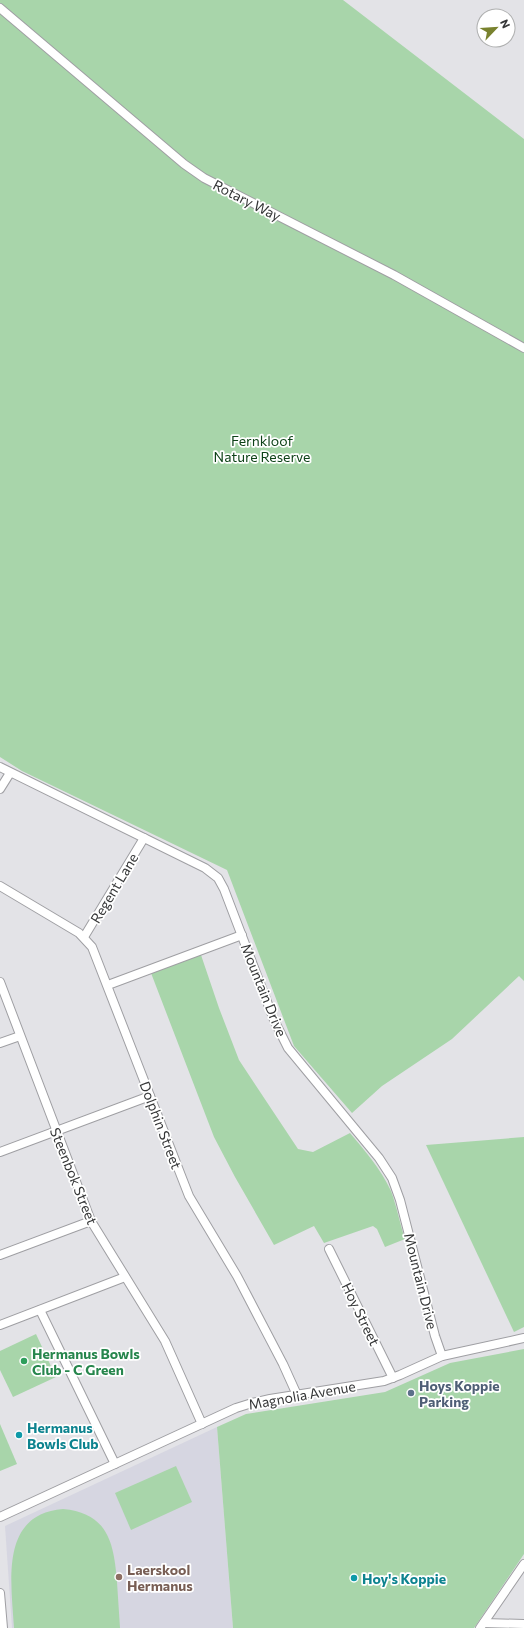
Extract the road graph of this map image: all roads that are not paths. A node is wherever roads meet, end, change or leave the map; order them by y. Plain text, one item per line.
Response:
1 (0, 8) edge
2 (524, 348) edge
3 (0, 767) edge
4 (10, 773) junction
5 (0, 789) edge
6 (144, 838) junction
7 (0, 886) edge
8 (242, 935) junction
9 (84, 937) junction
10 (0, 982) edge
11 (108, 985) junction
12 (20, 1036) junction
13 (0, 1043) edge
14 (150, 1096) junction
15 (56, 1131) junction
16 (0, 1152) edge
17 (91, 1221) junction
18 (329, 1249) dead end
19 (0, 1255) edge
20 (125, 1277) junction
21 (40, 1310) junction
22 (0, 1325) edge
23 (524, 1333) edge
24 (524, 1338) edge
25 (515, 1339) junction
26 (442, 1356) junction
27 (392, 1378) junction
28 (297, 1395) junction
29 (202, 1424) junction
30 (115, 1464) junction
31 (0, 1517) edge
32 (524, 1564) edge
33 (0, 1593) edge
34 (524, 1624) edge
35 (482, 1626) edge
36 (3, 1628) edge

1 - 2 street, Rotary Way
3 - 4 street, Mountain Drive
4 - 5 street
4 - 6 street, Mountain Drive
6 - 8 street, Mountain Drive
6 - 9 street, Regent Lane
7 - 9 street, Dolphin Street
8 - 11 street
8 - 26 street, Mountain Drive
9 - 11 street, Dolphin Street
10 - 12 street, Steenbok Street
11 - 14 street, Dolphin Street
12 - 13 street
12 - 15 street, Steenbok Street
14 - 15 street
14 - 28 street, Dolphin Street
15 - 16 street
15 - 17 street, Steenbok Street
17 - 19 street
17 - 20 street, Steenbok Street
18 - 27 street, Hoy Street
20 - 21 street
20 - 29 street, Steenbok Street
21 - 22 street
21 - 30 street
23 - 25 street
24 - 25 street, Magnolia Avenue
25 - 26 street, Magnolia Avenue
26 - 27 street, Magnolia Avenue
27 - 28 street, Magnolia Avenue
28 - 29 street, Magnolia Avenue
29 - 30 street, Magnolia Avenue
30 - 31 street, Magnolia Avenue
32 - 35 street
33 - 36 street
34 - 35 street

